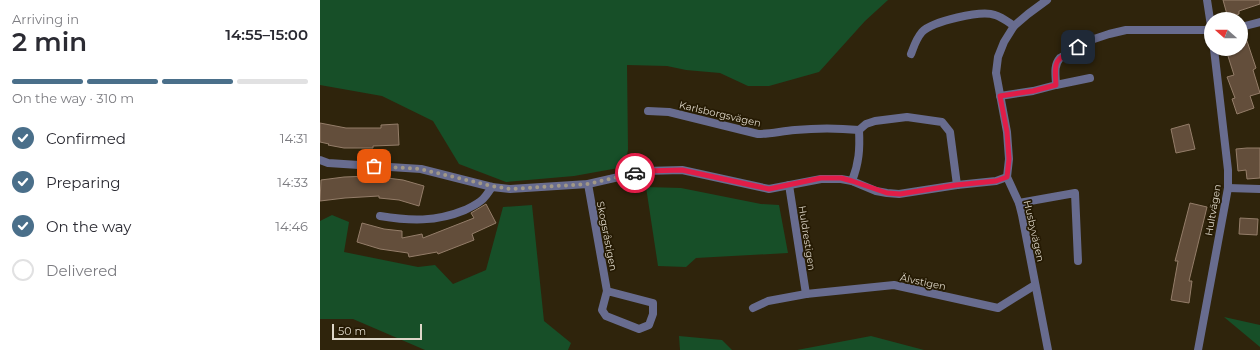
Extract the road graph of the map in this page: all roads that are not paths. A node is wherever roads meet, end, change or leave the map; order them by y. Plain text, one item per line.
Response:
1 (1047, 0) edge
2 (1207, 0) edge
3 (1209, 12) edge
4 (1260, 22) edge
5 (1248, 25) edge
6 (1014, 26) junction
7 (1204, 30) edge
8 (911, 54) dead end
9 (1215, 56) edge
10 (1090, 78) dead end
11 (1056, 85) junction
12 (1000, 96) junction
13 (648, 111) dead end
14 (859, 130) junction
15 (324, 161) edge
16 (320, 168) edge
17 (1007, 177) junction
18 (852, 181) junction
19 (588, 184) junction
20 (789, 185) junction
21 (956, 185) junction
22 (492, 186) junction
23 (1228, 188) junction
24 (1260, 189) edge
25 (1019, 203) junction
26 (380, 216) dead end
27 (1078, 261) dead end
28 (1035, 285) junction
29 (607, 291) junction
30 (806, 294) junction
31 (753, 308) dead end
32 (1048, 350) edge
33 (1198, 350) edge

1 - 6 street
2 - 3 street
4 - 5 street
6 - 8 street
6 - 12 street
7 - 11 street
9 - 23 street, Hultvägen
10 - 11 street
11 - 12 street
12 - 17 street
13 - 14 street, Karlsborgsvägen
14 - 18 street
14 - 21 street
15 - 16 street
15 - 22 street
17 - 21 street
17 - 25 street, Husbyvägen
18 - 20 street
18 - 21 street
19 - 20 street
19 - 22 street
19 - 29 street, Skogsråstigen
20 - 30 street, Huldrestigen
22 - 26 street
23 - 24 street
23 - 33 street, Hultvägen
25 - 27 street
25 - 28 street, Husbyvägen
28 - 30 street, Älvstigen
28 - 32 street, Husbyvägen
29 - 29 street, Skogsråstigen
30 - 31 street, Älvstigen

